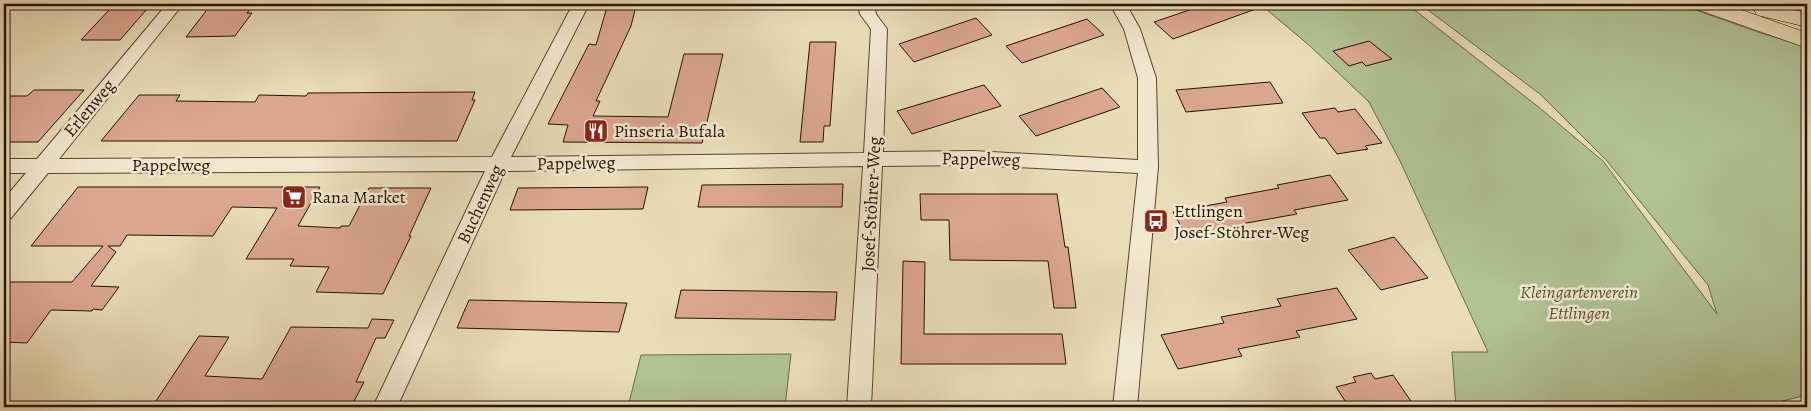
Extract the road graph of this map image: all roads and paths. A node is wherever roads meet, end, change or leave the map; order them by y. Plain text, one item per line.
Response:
1 (174, 4) edge
2 (581, 4) edge
3 (866, 4) edge
4 (1118, 4) edge
5 (1704, 4) edge
6 (1742, 4) edge
7 (1807, 20) edge
8 (1807, 27) edge
9 (1807, 41) edge
10 (874, 158) junction
11 (498, 164) junction
12 (4, 166) edge
13 (41, 166) junction
14 (1148, 166) junction
15 (4, 213) edge
16 (385, 407) edge
17 (859, 407) edge
18 (1125, 407) edge

1 - 13 street, Erlenweg
2 - 11 street, Buchenweg
3 - 10 street, Josef-Stöhrer-Weg
4 - 14 street
5 - 9 highway
6 - 7 highway
6 - 8 highway
10 - 11 street, Pappelweg
10 - 14 street, Pappelweg
10 - 17 street, Josef-Stöhrer-Weg
11 - 13 street, Pappelweg
11 - 16 street, Buchenweg
12 - 13 street, Pappelweg
13 - 15 street, Erlenweg
14 - 18 street

